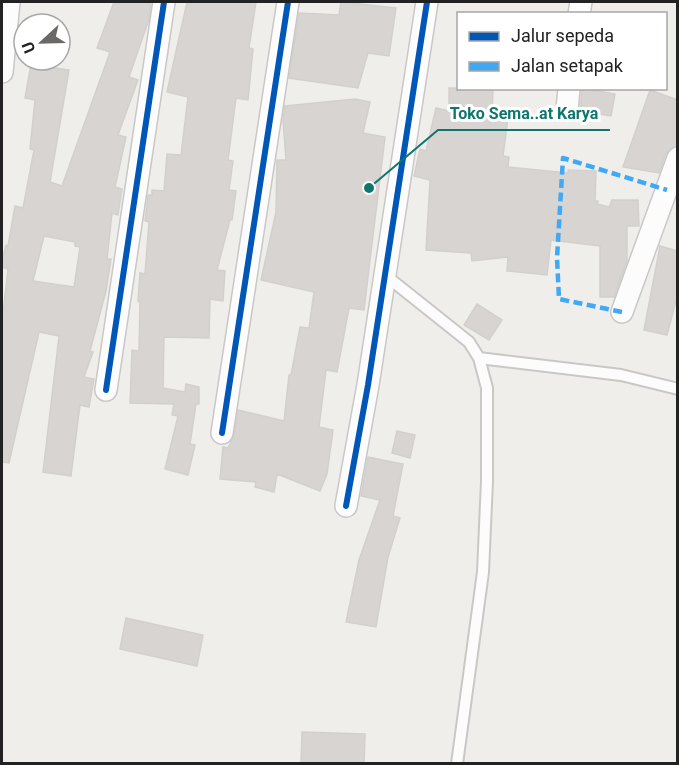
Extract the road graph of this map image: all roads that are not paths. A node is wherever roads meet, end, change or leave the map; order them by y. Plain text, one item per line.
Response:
1 (9, 2) edge
2 (164, 2) edge
3 (288, 2) edge
4 (427, 2) edge
5 (2, 72) edge
6 (569, 90) edge
7 (567, 110) dead end
8 (678, 158) edge
9 (385, 275) junction
10 (622, 312) dead end
11 (479, 358) junction
12 (678, 389) edge
13 (106, 390) dead end
14 (222, 433) dead end
15 (346, 506) dead end
16 (457, 764) edge

1 - 5 street
2 - 13 street
3 - 14 street
4 - 9 street
6 - 7 street
8 - 10 street
9 - 11 lane
9 - 15 street
11 - 12 lane
11 - 16 lane

